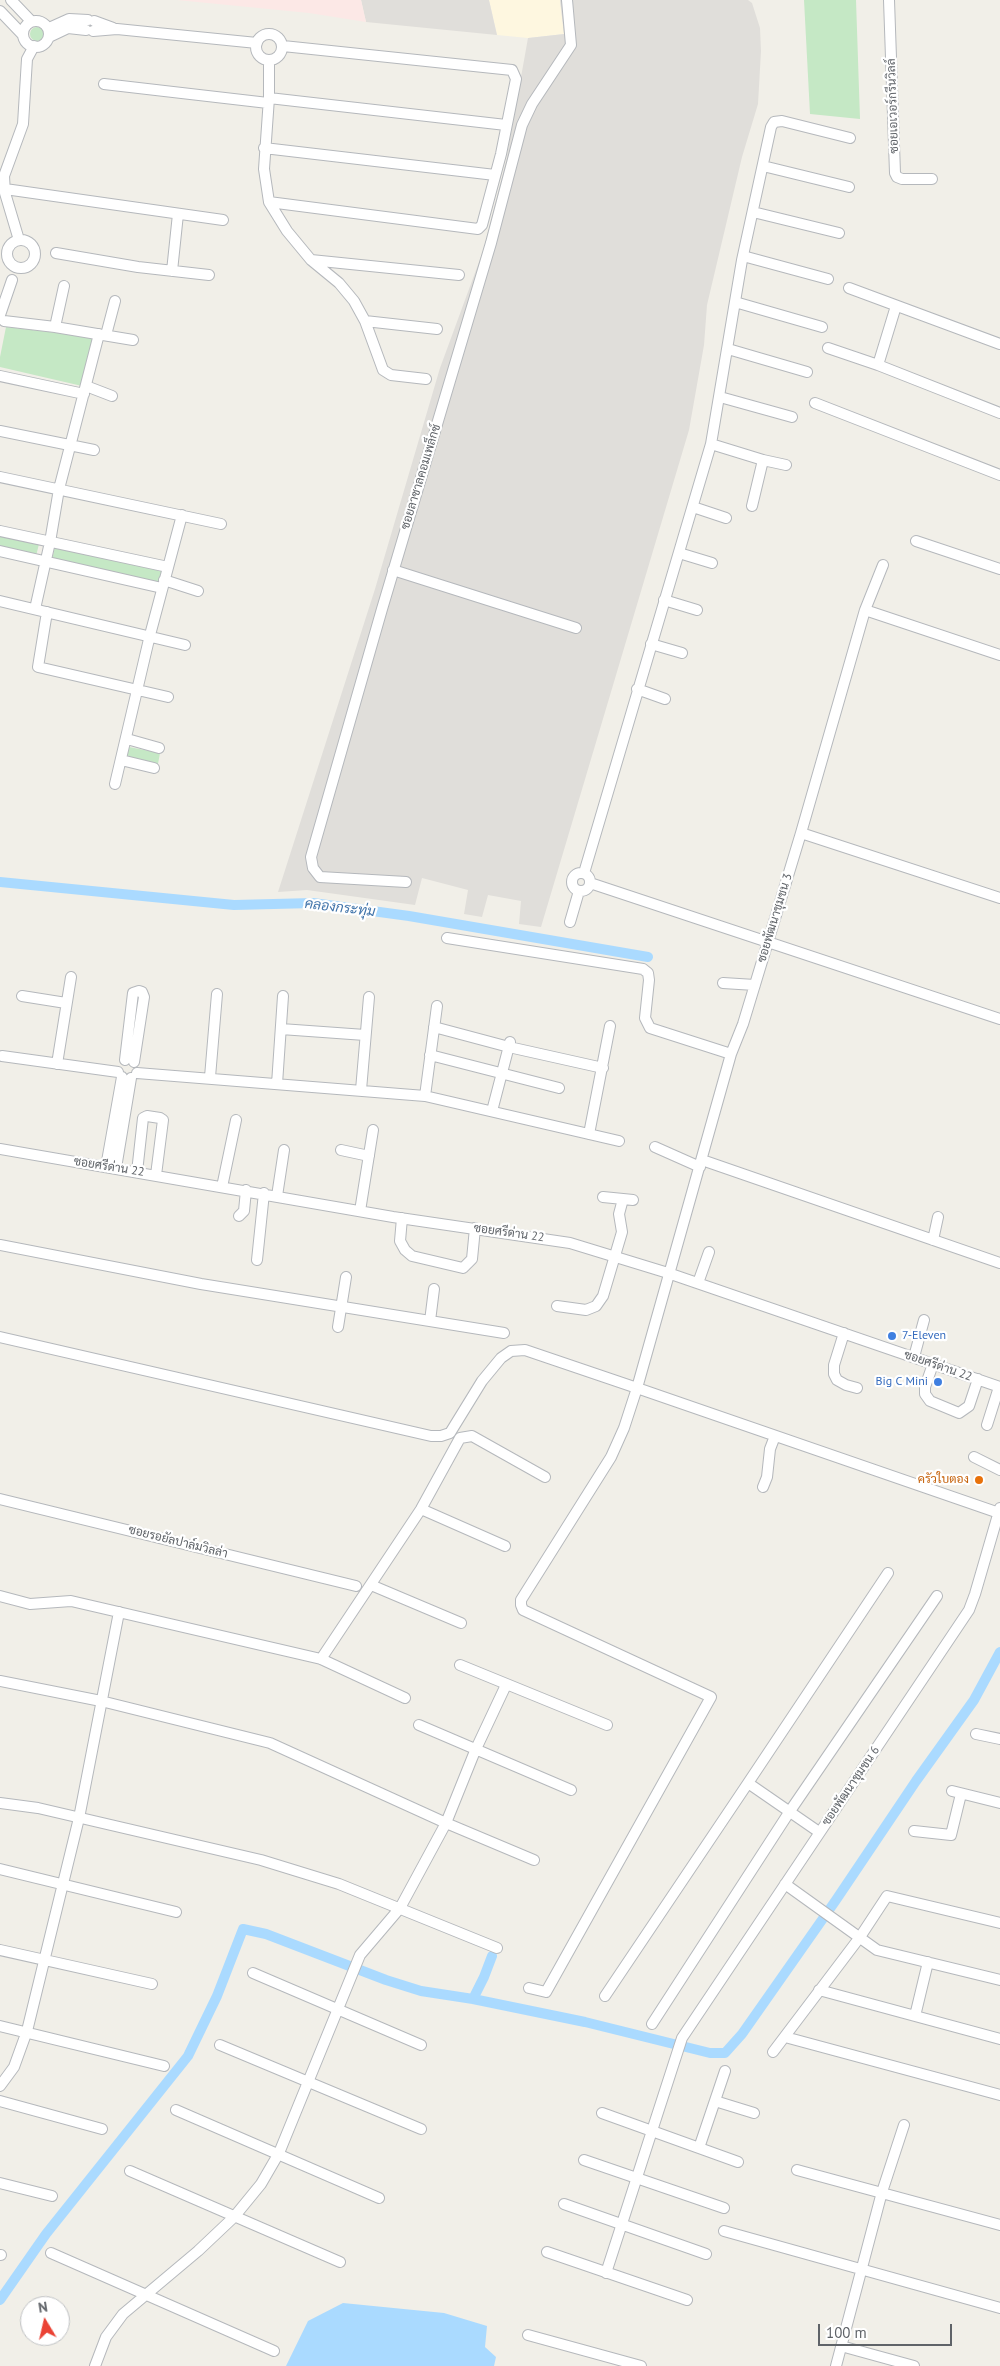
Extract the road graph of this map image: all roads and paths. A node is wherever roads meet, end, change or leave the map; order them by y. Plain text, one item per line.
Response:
1 (11, 0) edge
2 (567, 0) edge
3 (889, 0) edge
4 (0, 11) edge
5 (31, 21) junction
6 (49, 33) junction
7 (23, 35) junction
8 (257, 43) junction
9 (34, 46) junction
10 (283, 46) junction
11 (269, 60) junction
12 (104, 84) dead end
13 (269, 100) junction
14 (506, 126) junction
15 (850, 138) dead end
16 (264, 148) junction
17 (763, 166) junction
18 (495, 175) junction
19 (932, 179) dead end
20 (849, 187) dead end
21 (5, 189) junction
22 (269, 202) junction
23 (753, 212) junction
24 (178, 214) junction
25 (223, 220) dead end
26 (839, 233) dead end
27 (18, 240) junction
28 (4, 253) edge
29 (56, 253) dead end
30 (743, 256) junction
31 (311, 260) junction
32 (172, 271) junction
33 (209, 275) dead end
34 (458, 275) dead end
35 (828, 279) dead end
36 (12, 280) dead end
37 (64, 286) dead end
38 (849, 288) dead end
39 (115, 301) dead end
40 (735, 302) junction
41 (896, 306) junction
42 (1, 321) edge
43 (365, 321) junction
44 (55, 327) junction
45 (822, 327) dead end
46 (437, 329) dead end
47 (103, 335) junction
48 (133, 340) dead end
49 (1000, 344) edge
50 (828, 348) dead end
51 (728, 349) junction
52 (878, 364) junction
53 (807, 372) dead end
54 (0, 376) edge
55 (426, 379) dead end
56 (85, 390) junction
57 (112, 396) dead end
58 (720, 398) junction
59 (815, 403) dead end
60 (1000, 413) edge
61 (792, 417) dead end
62 (0, 432) edge
63 (711, 444) junction
64 (70, 446) junction
65 (94, 450) dead end
66 (763, 460) junction
67 (786, 465) dead end
68 (1000, 475) edge
69 (0, 477) edge
70 (59, 489) junction
71 (752, 506) dead end
72 (693, 507) junction
73 (182, 516) junction
74 (726, 518) dead end
75 (221, 524) dead end
76 (0, 531) edge
77 (916, 541) dead end
78 (50, 542) junction
79 (0, 551) edge
80 (679, 553) junction
81 (46, 561) junction
82 (712, 563) dead end
83 (883, 565) dead end
84 (168, 567) junction
85 (1000, 569) edge
86 (393, 570) junction
87 (163, 584) junction
88 (198, 591) dead end
89 (664, 600) junction
90 (0, 601) edge
91 (35, 609) junction
92 (697, 610) dead end
93 (865, 610) junction
94 (47, 612) junction
95 (576, 628) dead end
96 (150, 635) junction
97 (651, 644) junction
98 (185, 645) dead end
99 (682, 653) dead end
100 (1000, 656) edge
101 (637, 689) junction
102 (138, 690) junction
103 (168, 696) dead end
104 (665, 700) dead end
105 (127, 739) junction
106 (159, 748) dead end
107 (121, 760) junction
108 (154, 768) dead end
109 (115, 784) dead end
110 (801, 833) junction
111 (584, 873) junction
112 (406, 882) dead end
113 (590, 883) junction
114 (579, 891) junction
115 (1000, 898) edge
116 (570, 922) dead end
117 (447, 938) dead end
118 (767, 941) junction
119 (71, 977) dead end
120 (723, 983) dead end
121 (755, 985) junction
122 (217, 994) dead end
123 (22, 996) dead end
124 (283, 996) dead end
125 (369, 997) dead end
126 (66, 1003) junction
127 (437, 1006) dead end
128 (1000, 1019) edge
129 (610, 1026) dead end
130 (434, 1027) junction
131 (281, 1029) junction
132 (365, 1035) junction
133 (510, 1044) junction
134 (731, 1054) junction
135 (430, 1055) junction
136 (2, 1056) dead end
137 (129, 1061) junction
138 (57, 1064) junction
139 (603, 1068) junction
140 (502, 1074) junction
141 (127, 1075) junction
142 (210, 1077) junction
143 (277, 1084) junction
144 (559, 1088) dead end
145 (361, 1090) junction
146 (425, 1096) junction
147 (492, 1111) junction
148 (236, 1120) dead end
149 (373, 1130) dead end
150 (589, 1134) junction
151 (619, 1142) dead end
152 (655, 1147) dead end
153 (0, 1149) edge
154 (284, 1150) dead end
155 (341, 1150) dead end
156 (369, 1156) junction
157 (701, 1164) junction
158 (111, 1167) junction
159 (136, 1172) junction
160 (156, 1175) junction
161 (222, 1186) junction
162 (246, 1190) junction
163 (264, 1193) junction
164 (277, 1196) junction
165 (603, 1197) dead end
166 (360, 1211) junction
167 (239, 1216) dead end
168 (938, 1217) dead end
169 (402, 1218) junction
170 (475, 1228) junction
171 (933, 1240) junction
172 (0, 1245) edge
173 (709, 1252) dead end
174 (616, 1257) junction
175 (257, 1260) dead end
176 (1000, 1263) edge
177 (668, 1272) junction
178 (346, 1277) dead end
179 (698, 1283) junction
180 (434, 1289) dead end
181 (557, 1306) dead end
182 (341, 1307) junction
183 (924, 1320) dead end
184 (430, 1321) junction
185 (338, 1327) dead end
186 (504, 1333) dead end
187 (844, 1333) junction
188 (0, 1338) edge
189 (914, 1357) junction
190 (933, 1364) junction
191 (978, 1380) junction
192 (1000, 1387) edge
193 (637, 1388) junction
194 (857, 1388) dead end
195 (986, 1425) dead end
196 (775, 1436) junction
197 (974, 1457) dead end
198 (1000, 1470) edge
199 (545, 1477) dead end
200 (763, 1488) dead end
201 (0, 1499) edge
202 (421, 1509) junction
203 (999, 1511) edge
204 (505, 1546) dead end
205 (888, 1573) dead end
206 (371, 1584) junction
207 (356, 1586) dead end
208 (0, 1596) edge
209 (937, 1596) dead end
210 (120, 1612) junction
211 (461, 1623) dead end
212 (321, 1659) junction
213 (460, 1665) dead end
214 (0, 1681) edge
215 (506, 1685) junction
216 (405, 1698) dead end
217 (101, 1701) junction
218 (419, 1725) dead end
219 (607, 1725) dead end
220 (976, 1734) dead end
221 (1000, 1739) edge
222 (475, 1750) junction
223 (748, 1783) junction
224 (571, 1790) dead end
225 (0, 1803) edge
226 (1000, 1803) edge
227 (790, 1811) junction
228 (79, 1818) junction
229 (446, 1823) junction
230 (914, 1831) dead end
231 (819, 1832) junction
232 (534, 1860) dead end
233 (0, 1869) edge
234 (62, 1883) junction
235 (785, 1884) junction
236 (400, 1908) junction
237 (176, 1912) dead end
238 (1000, 1923) edge
239 (860, 1937) junction
240 (497, 1948) dead end
241 (0, 1950) edge
242 (44, 1960) junction
243 (928, 1962) junction
244 (253, 1974) dead end
245 (1000, 1980) edge
246 (152, 1984) dead end
247 (529, 1988) dead end
248 (819, 1990) junction
249 (605, 1996) dead end
250 (338, 2010) junction
251 (915, 2016) junction
252 (652, 2024) dead end
253 (0, 2026) edge
254 (27, 2031) junction
255 (785, 2037) junction
256 (1000, 2039) edge
257 (421, 2044) dead end
258 (220, 2045) dead end
259 (773, 2052) dead end
260 (164, 2066) dead end
261 (725, 2071) dead end
262 (308, 2081) junction
263 (0, 2086) edge
264 (1000, 2096) edge
265 (0, 2101) edge
266 (715, 2101) junction
267 (176, 2110) dead end
268 (602, 2113) dead end
269 (754, 2113) dead end
270 (904, 2125) dead end
271 (102, 2129) dead end
272 (421, 2129) dead end
273 (653, 2131) junction
274 (699, 2148) junction
275 (279, 2153) junction
276 (584, 2160) dead end
277 (738, 2162) dead end
278 (130, 2170) dead end
279 (796, 2170) dead end
280 (638, 2177) junction
281 (0, 2183) edge
282 (882, 2192) junction
283 (52, 2196) dead end
284 (379, 2198) dead end
285 (564, 2204) dead end
286 (724, 2208) dead end
287 (234, 2217) junction
288 (622, 2224) junction
289 (1000, 2225) edge
290 (724, 2231) dead end
291 (547, 2252) dead end
292 (51, 2253) dead end
293 (706, 2254) dead end
294 (340, 2262) dead end
295 (862, 2270) junction
296 (606, 2272) junction
297 (146, 2293) junction
298 (687, 2300) dead end
299 (1000, 2308) edge
300 (528, 2335) dead end
301 (841, 2346) junction
302 (274, 2351) dead end
303 (94, 2366) edge
304 (642, 2366) edge
305 (836, 2366) edge
306 (914, 2366) edge

1 - 5 street
2 - 86 street, ซอยลาซาลคอมเพล็กซ์
3 - 19 street, ซอยเอเวอร์กรีนวิลล์
4 - 7 street
5 - 6 street
5 - 7 street
6 - 8 street
6 - 9 street
7 - 9 street
8 - 10 street
8 - 11 street
9 - 21 street
10 - 11 street
10 - 14 street
11 - 13 street
12 - 13 street
13 - 14 street
13 - 16 street
14 - 18 street
15 - 17 street
16 - 18 street
16 - 22 street
17 - 20 street
17 - 23 street
18 - 22 street
21 - 24 street
21 - 27 street
22 - 31 street
23 - 26 street
23 - 30 street
24 - 25 street
24 - 32 street
27 - 28 street
27 - 28 street
29 - 32 street
30 - 35 street
30 - 40 street
31 - 34 street
31 - 43 street
32 - 33 street
36 - 42 street
37 - 44 street
38 - 41 street
39 - 47 street
40 - 45 street
40 - 51 street
41 - 49 street
41 - 52 street
42 - 44 street
43 - 46 street
43 - 55 street
44 - 47 street
47 - 48 street
47 - 56 street
50 - 52 street
51 - 53 street
51 - 58 street
52 - 60 street
54 - 56 street
56 - 57 street
56 - 64 street
58 - 61 street
58 - 63 street
59 - 68 street
62 - 64 street
63 - 66 street
63 - 72 street
64 - 65 street
64 - 70 street
66 - 67 street
66 - 71 street
69 - 70 street
70 - 73 street
70 - 78 street
72 - 74 street
72 - 80 street
73 - 75 street
73 - 84 street
76 - 78 street
77 - 85 street
78 - 81 street
78 - 84 street
79 - 81 street
80 - 82 street
80 - 89 street
81 - 87 street
81 - 91 street
83 - 93 street, ซอยพัฒนาชุมชน 3
84 - 87 street
86 - 95 street
86 - 112 street, ซอยลาซาลคอมเพล็กซ์
87 - 88 street
87 - 96 street
89 - 92 street
89 - 97 street
90 - 91 street
91 - 94 street
93 - 100 street
93 - 110 street, ซอยพัฒนาชุมชน 3
94 - 96 street
94 - 102 street
96 - 98 street
96 - 102 street
97 - 99 street
97 - 101 street
101 - 104 street
101 - 111 street
102 - 103 street
102 - 105 street
105 - 106 street
105 - 107 street
107 - 108 street
107 - 109 street
110 - 115 street
110 - 118 street, ซอยพัฒนาชุมชน 3
111 - 113 street
111 - 114 street
113 - 114 street
113 - 118 street
114 - 116 street
117 - 134 street
118 - 121 street, ซอยพัฒนาชุมชน 3
118 - 128 street
119 - 126 street
120 - 121 street
121 - 134 street, ซอยพัฒนาชุมชน 3
122 - 142 street
123 - 126 street
124 - 131 street
125 - 132 street
126 - 138 street
127 - 130 street
129 - 139 street
130 - 133 street
130 - 135 street
131 - 132 street
131 - 143 street
132 - 145 street
133 - 139 street
133 - 140 street
134 - 157 street, ซอยพัฒนาชุมชน 3
135 - 140 street
135 - 146 street
136 - 138 street
137 - 137 street
137 - 141 street
137 - 141 street
138 - 141 street
139 - 150 street
140 - 144 street
140 - 147 street
141 - 142 street
141 - 158 street
142 - 143 street
143 - 145 street
145 - 146 street
146 - 147 street
147 - 150 street
148 - 161 street
149 - 156 street
150 - 151 street
152 - 157 street
153 - 158 street, ซอยศรีด่าน 22
154 - 164 street
155 - 156 street
156 - 166 street
157 - 171 street
157 - 177 street, ซอยพัฒนาชุมชน 3
158 - 159 street, ซอยศรีด่าน 22
159 - 160 street, ซอยศรีด่าน 22
159 - 160 street
160 - 161 street, ซอยศรีด่าน 22
161 - 162 street, ซอยศรีด่าน 22
162 - 163 street, ซอยศรีด่าน 22
162 - 167 street
163 - 164 street, ซอยศรีด่าน 22
163 - 175 street
164 - 166 street, ซอยศรีด่าน 22
165 - 174 street
166 - 169 street, ซอยศรีด่าน 22
168 - 171 street
169 - 170 street, ซอยศรีด่าน 22
169 - 170 street
170 - 174 street, ซอยศรีด่าน 22
171 - 176 street
172 - 182 street
173 - 179 street
174 - 177 street, ซอยศรีด่าน 22
174 - 181 street
177 - 179 street, ซอยศรีด่าน 22
177 - 193 street, ซอยพัฒนาชุมชน 3
178 - 182 street
179 - 187 street, ซอยศรีด่าน 22
180 - 184 street
182 - 184 street
182 - 185 street
183 - 189 street
184 - 186 street
187 - 189 street, ซอยศรีด่าน 22
187 - 194 street
188 - 193 street
189 - 190 street, ซอยศรีด่าน 22
190 - 191 street, ซอยศรีด่าน 22
190 - 191 street
191 - 192 street, ซอยศรีด่าน 22
192 - 195 street
193 - 196 street
193 - 247 street, ซอยพัฒนาชุมชน 3
196 - 200 street
196 - 203 street
197 - 198 street
199 - 202 street
201 - 207 street, ซอยรอยัลปาล์มวิลล่า
202 - 204 street
202 - 206 street
203 - 231 street, ซอยพัฒนาชุมชน 6
205 - 223 street
206 - 211 street
206 - 212 street
208 - 210 street
209 - 227 street
210 - 212 street
210 - 217 street
212 - 216 street
213 - 215 street
214 - 217 street
215 - 219 street
215 - 222 street
217 - 228 street
217 - 229 street
218 - 222 street
220 - 221 street
222 - 224 street
222 - 229 street
223 - 227 street
223 - 249 street
225 - 228 street
226 - 230 street
227 - 231 street
227 - 252 street
228 - 234 street
228 - 236 street
229 - 232 street
229 - 236 street
231 - 235 street, ซอยพัฒนาชุมชน 6
233 - 234 street
234 - 237 street
234 - 242 street
235 - 239 street
235 - 273 street, ซอยพัฒนาชุมชน 6
236 - 240 street
236 - 250 street
238 - 239 street
239 - 243 street
239 - 248 street
241 - 242 street
242 - 246 street
242 - 254 street
243 - 245 street
243 - 251 street
244 - 250 street
248 - 251 street
248 - 255 street
250 - 257 street
250 - 262 street
251 - 256 street
253 - 254 street
254 - 260 street
254 - 263 street
255 - 259 street
255 - 264 street
258 - 262 street
261 - 266 street
262 - 272 street
262 - 275 street
265 - 271 street
266 - 269 street
266 - 274 street
267 - 275 street
268 - 273 street
270 - 282 street
273 - 274 street
273 - 280 street, ซอยพัฒนาชุมชน 6
274 - 277 street
275 - 284 street
275 - 287 street
276 - 280 street
278 - 287 street
279 - 282 street
280 - 286 street
280 - 288 street, ซอยพัฒนาชุมชน 6
281 - 283 street
282 - 289 street
282 - 295 street
285 - 288 street
287 - 294 street
287 - 297 street
288 - 293 street
288 - 296 street, ซอยพัฒนาชุมชน 6
290 - 295 street
291 - 296 street
292 - 297 street
295 - 299 street
295 - 301 street
296 - 298 street
297 - 302 street
297 - 303 street
300 - 304 street
301 - 305 street
301 - 306 street

